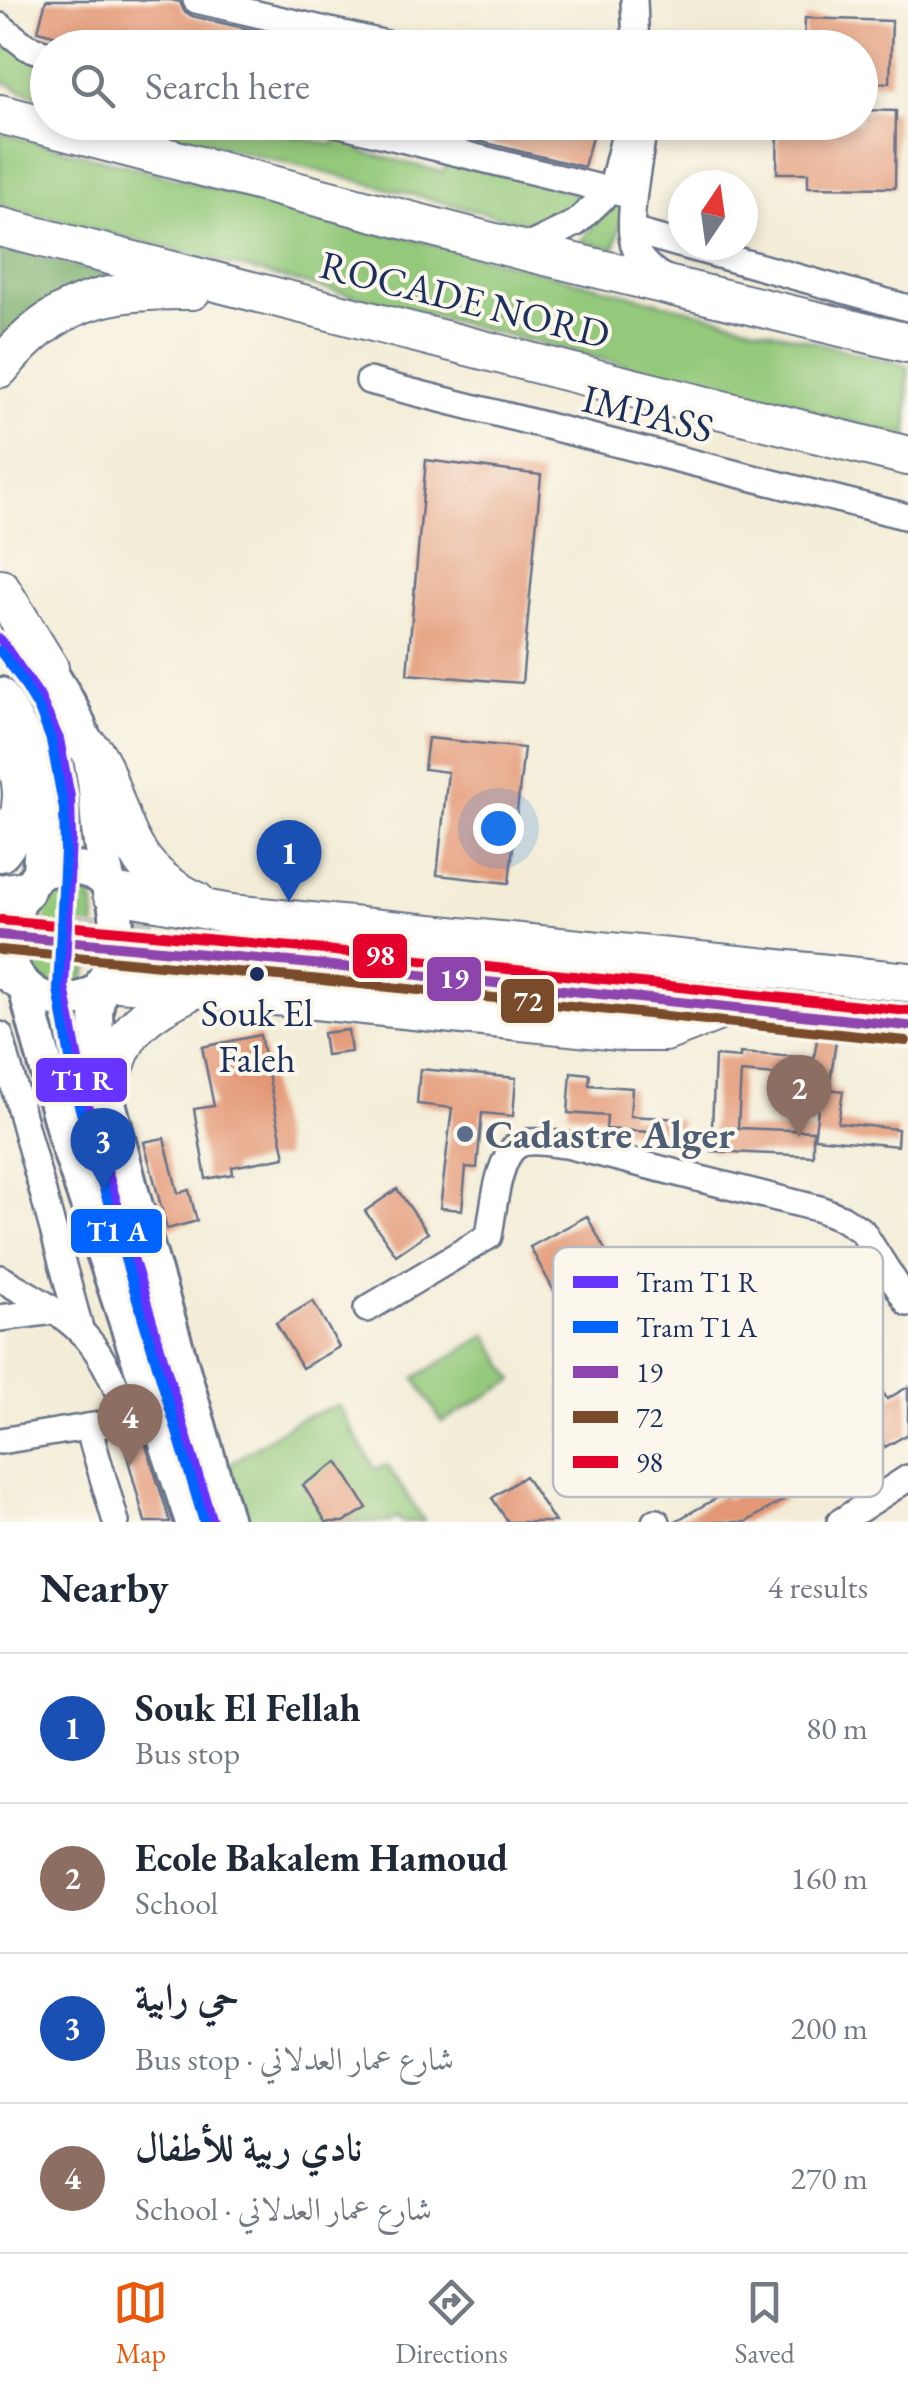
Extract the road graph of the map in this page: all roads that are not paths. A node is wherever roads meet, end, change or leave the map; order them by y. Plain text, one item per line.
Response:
1 (196, 0) edge
2 (631, 1) edge
3 (0, 26) edge
4 (326, 30) edge
5 (634, 30) edge
6 (30, 48) edge
7 (0, 90) edge
8 (30, 107) edge
9 (0, 114) edge
10 (30, 119) edge
11 (119, 140) edge
12 (406, 140) edge
13 (626, 140) edge
14 (643, 140) edge
15 (622, 193) junction
16 (0, 226) edge
17 (632, 231) junction
18 (521, 250) junction
19 (691, 291) junction
20 (276, 298) junction
21 (908, 308) edge
22 (908, 343) edge
23 (0, 368) edge
24 (369, 381) dead end
25 (908, 456) edge
26 (908, 517) edge
27 (0, 588) edge
28 (0, 620) edge
29 (48, 668) junction
30 (0, 694) edge
31 (0, 725) edge
32 (86, 744) junction
33 (0, 852) edge
34 (22, 885) edge
35 (111, 890) junction
36 (232, 914) junction
37 (155, 930) junction
38 (10, 965) edge
39 (908, 982) edge
40 (116, 985) junction
41 (196, 988) junction
42 (730, 1007) junction
43 (908, 1012) edge
44 (908, 1026) edge
45 (0, 1037) edge
46 (107, 1095) junction
47 (873, 1247) edge
48 (883, 1263) edge
49 (0, 1278) edge
50 (908, 1303) edge
51 (367, 1309) dead end
52 (54, 1311) junction
53 (0, 1318) edge
54 (82, 1332) junction
55 (145, 1418) junction
56 (88, 1427) junction
57 (0, 1441) edge
58 (908, 1478) edge
59 (883, 1494) edge
60 (879, 1497) edge
61 (116, 1522) edge
62 (192, 1522) edge
63 (227, 1522) edge
64 (840, 1522) edge

1 - 4 street
2 - 5 street
3 - 6 street
7 - 8 highway
9 - 10 highway, ROCADE NORD
11 - 18 highway, ROCADE NORD
12 - 15 street
13 - 15 street
14 - 15 street
15 - 17 street
15 - 18 street
16 - 20 highway, ROCADE NORD
17 - 19 street
17 - 21 street
18 - 19 highway, ROCADE NORD
19 - 22 highway, ROCADE NORD
20 - 23 highway
20 - 25 highway, ROCADE NORD
24 - 26 street, IMPASS
27 - 29 highway
28 - 29 main road
29 - 32 main road
30 - 34 main road
31 - 33 highway
32 - 35 main road
32 - 36 highway
34 - 35 main road
34 - 38 main road
35 - 37 highway
35 - 40 main road
36 - 37 highway
36 - 39 highway
37 - 40 highway
37 - 42 highway
37 - 43 highway
38 - 40 main road
38 - 55 main road
40 - 41 highway
40 - 46 main road
41 - 42 highway
41 - 46 highway
42 - 44 highway
45 - 54 street
46 - 63 main road
47 - 51 street
48 - 50 street
49 - 52 street
52 - 53 street
52 - 54 street
54 - 55 street
55 - 56 street
55 - 62 main road
56 - 57 street
56 - 61 street
58 - 59 street
60 - 64 street

